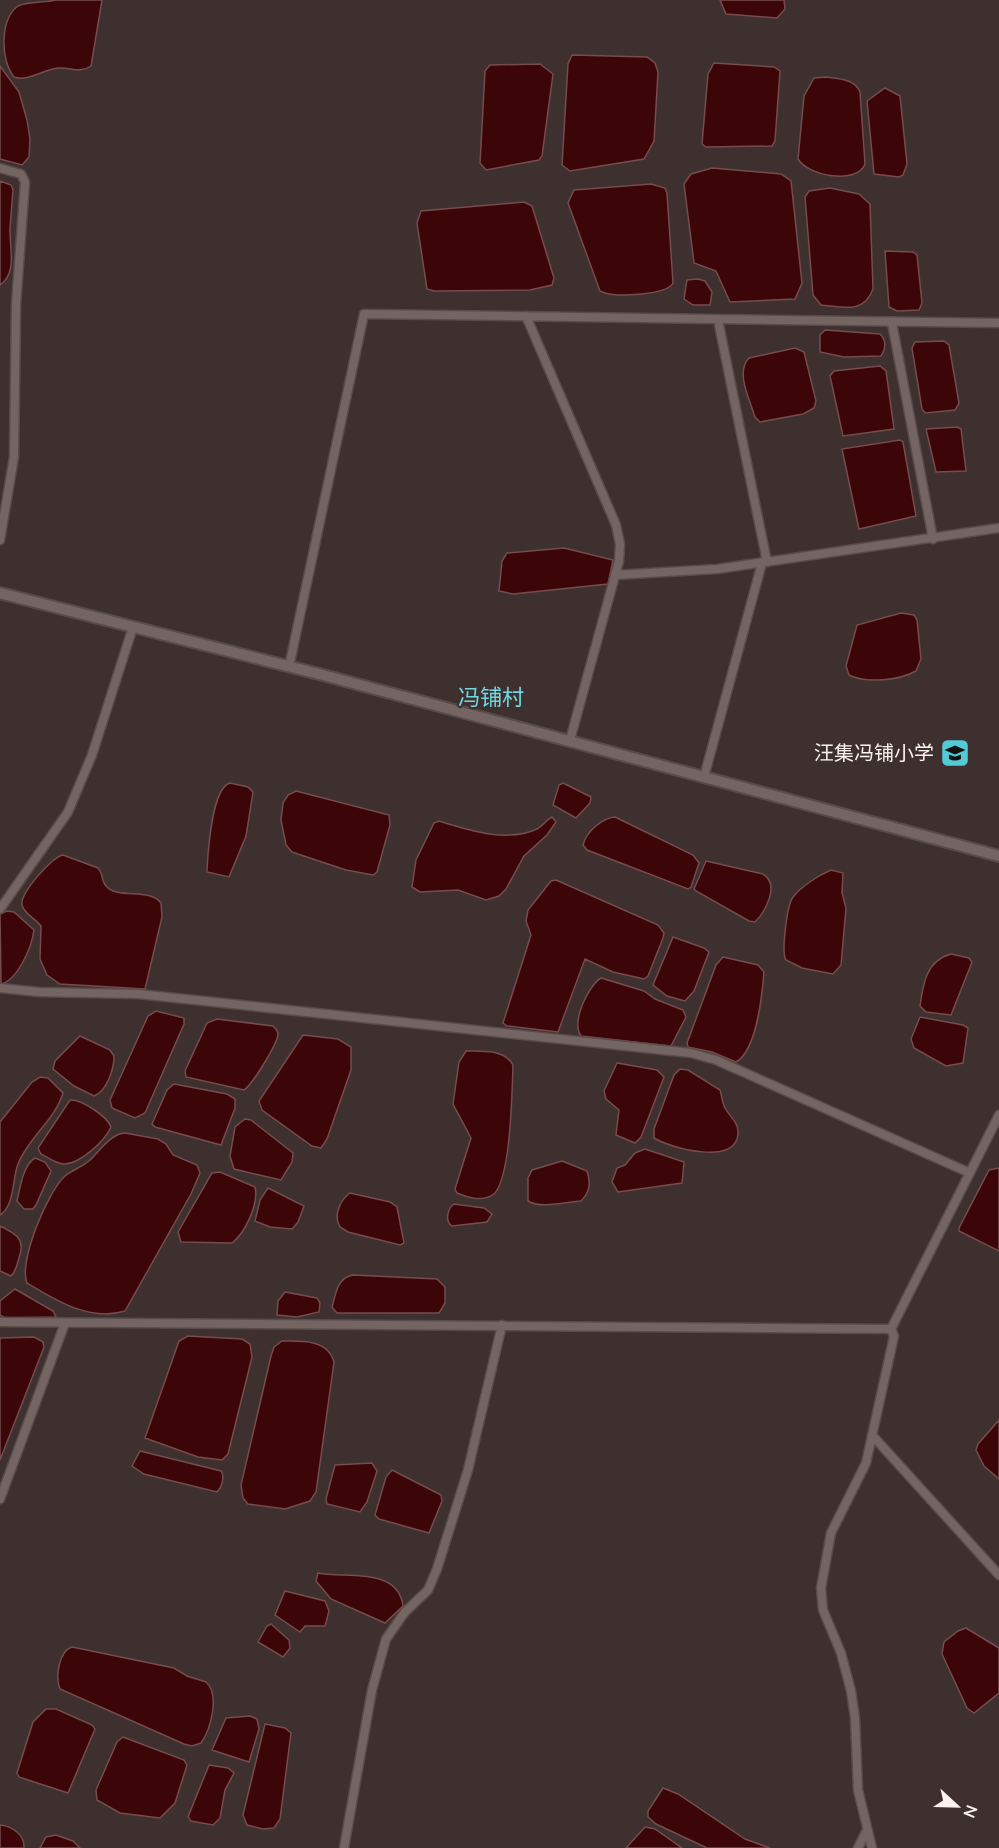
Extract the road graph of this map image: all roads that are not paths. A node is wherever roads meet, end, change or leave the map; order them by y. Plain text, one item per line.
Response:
1 (0, 168) edge
2 (525, 316) junction
3 (718, 320) junction
4 (999, 323) edge
5 (892, 324) junction
6 (999, 528) edge
7 (933, 539) junction
8 (0, 540) edge
9 (764, 562) junction
10 (615, 575) junction
11 (0, 593) edge
12 (133, 627) junction
13 (289, 667) junction
14 (570, 740) junction
15 (704, 777) junction
16 (999, 856) edge
17 (0, 909) edge
18 (0, 988) edge
19 (999, 1115) edge
20 (970, 1173) junction
21 (0, 1322) edge
22 (65, 1323) junction
23 (502, 1325) junction
24 (891, 1329) junction
25 (872, 1435) junction
26 (0, 1499) edge
27 (999, 1575) edge
28 (866, 1831) junction
29 (344, 1848) edge
30 (858, 1848) edge
31 (872, 1848) edge

1 - 8 street
2 - 3 street
2 - 10 street
2 - 13 street
3 - 5 street
3 - 9 street
4 - 5 street
5 - 7 street
6 - 7 street
7 - 9 street
9 - 10 street
9 - 15 street
10 - 14 street
11 - 12 street
12 - 13 street
12 - 17 street
13 - 14 street
14 - 15 street
15 - 16 street
18 - 20 street
19 - 20 street
20 - 24 street
21 - 22 street
22 - 23 street
22 - 26 street
23 - 24 street
23 - 29 street
24 - 25 street
25 - 27 street
25 - 28 street
28 - 30 street
28 - 31 street

